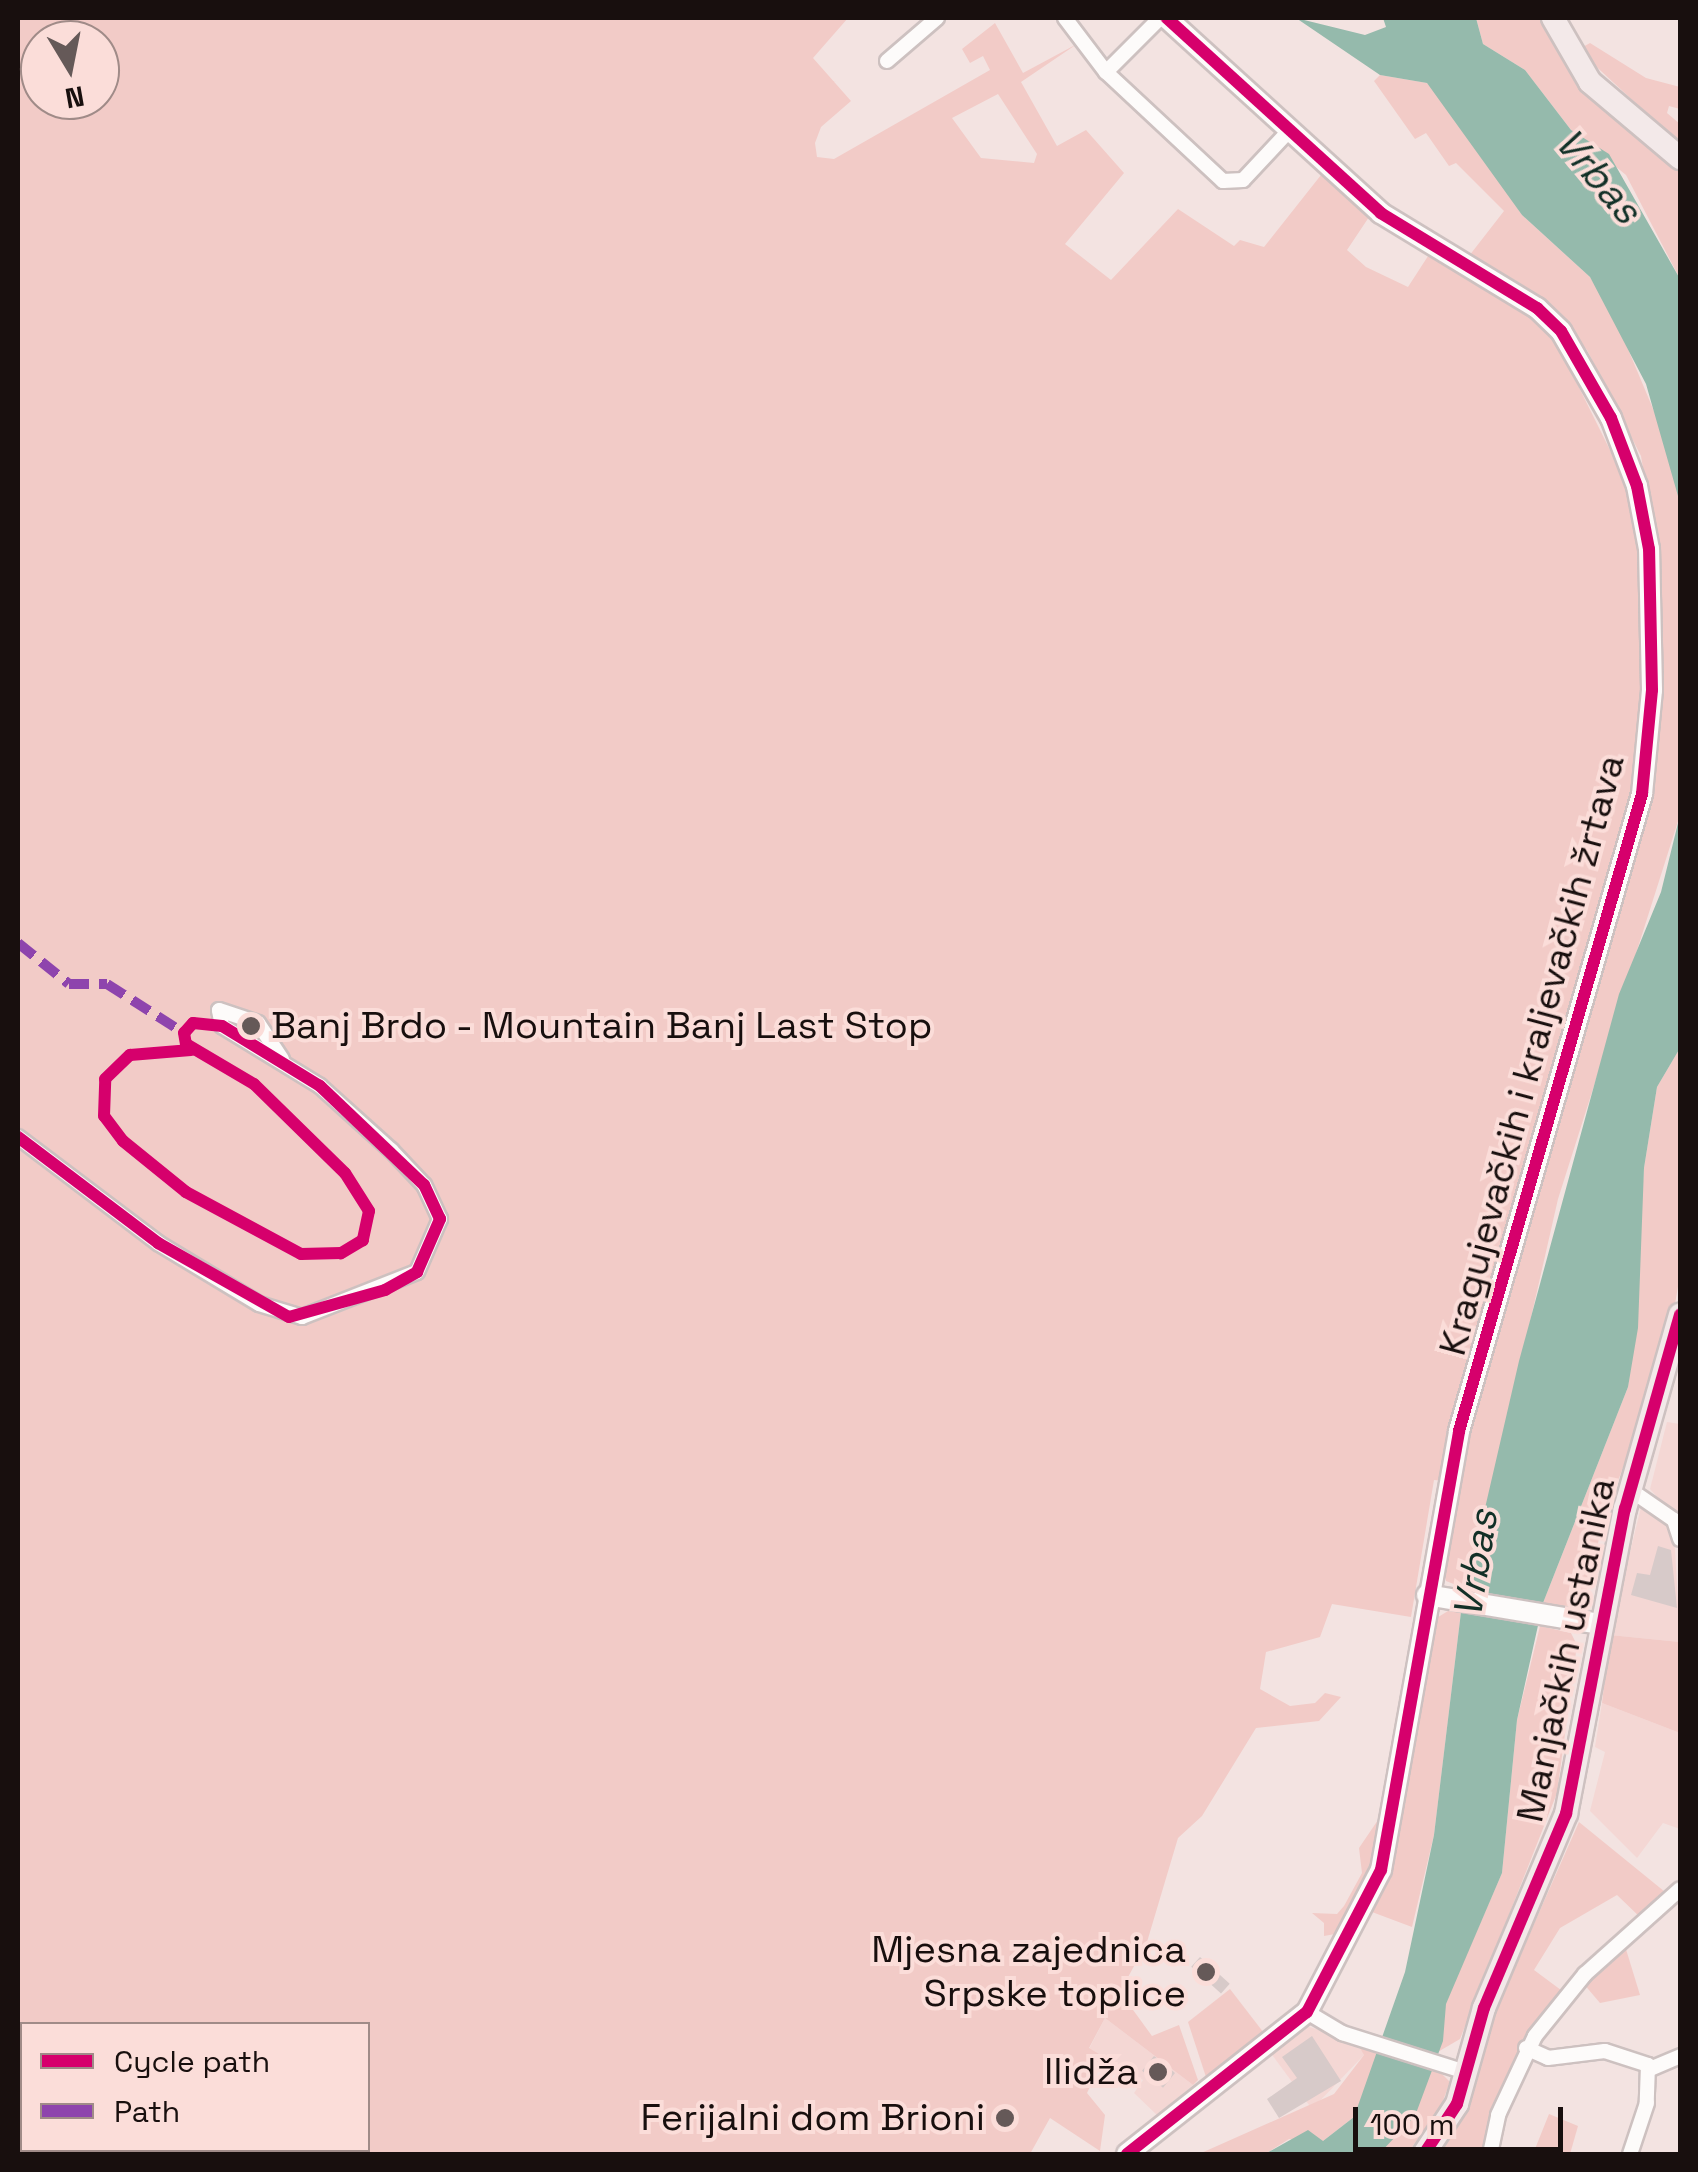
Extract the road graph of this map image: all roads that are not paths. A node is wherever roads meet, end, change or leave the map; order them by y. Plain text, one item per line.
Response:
1 (937, 18) edge
2 (1065, 18) edge
3 (1160, 18) edge
4 (1168, 18) edge
5 (1553, 18) edge
6 (888, 61) dead end
7 (1106, 72) junction
8 (1287, 133) junction
9 (1680, 158) edge
10 (282, 1059) dead end
11 (18, 1137) edge
12 (1680, 1315) edge
13 (1629, 1490) junction
14 (1680, 1538) edge
15 (1427, 1594) junction
16 (1600, 1624) junction
17 (1680, 1889) edge
18 (1307, 2012) junction
19 (1526, 2048) junction
20 (1680, 2056) edge
21 (1650, 2069) junction
22 (1466, 2072) junction
23 (1128, 2154) edge
24 (1424, 2154) edge
25 (1490, 2154) edge
26 (1630, 2154) edge

1 - 6 street
2 - 7 street
3 - 7 street
4 - 8 street, Kragujevačkih i kraljevačkih žrtava
5 - 9 main road
7 - 8 street
8 - 15 street, Kragujevačkih i kraljevačkih žrtava
10 - 11 street
12 - 13 main road, Manjačkih ustanika
13 - 14 street
13 - 16 main road, Manjačkih ustanika
15 - 16 street
15 - 18 street, Kragujevačkih i kraljevačkih žrtava
16 - 22 main road, Manjačkih ustanika
17 - 19 street
18 - 22 street
18 - 23 street
19 - 21 street
19 - 25 street
20 - 21 street
21 - 26 street
22 - 24 main road, Manjačkih ustanika

